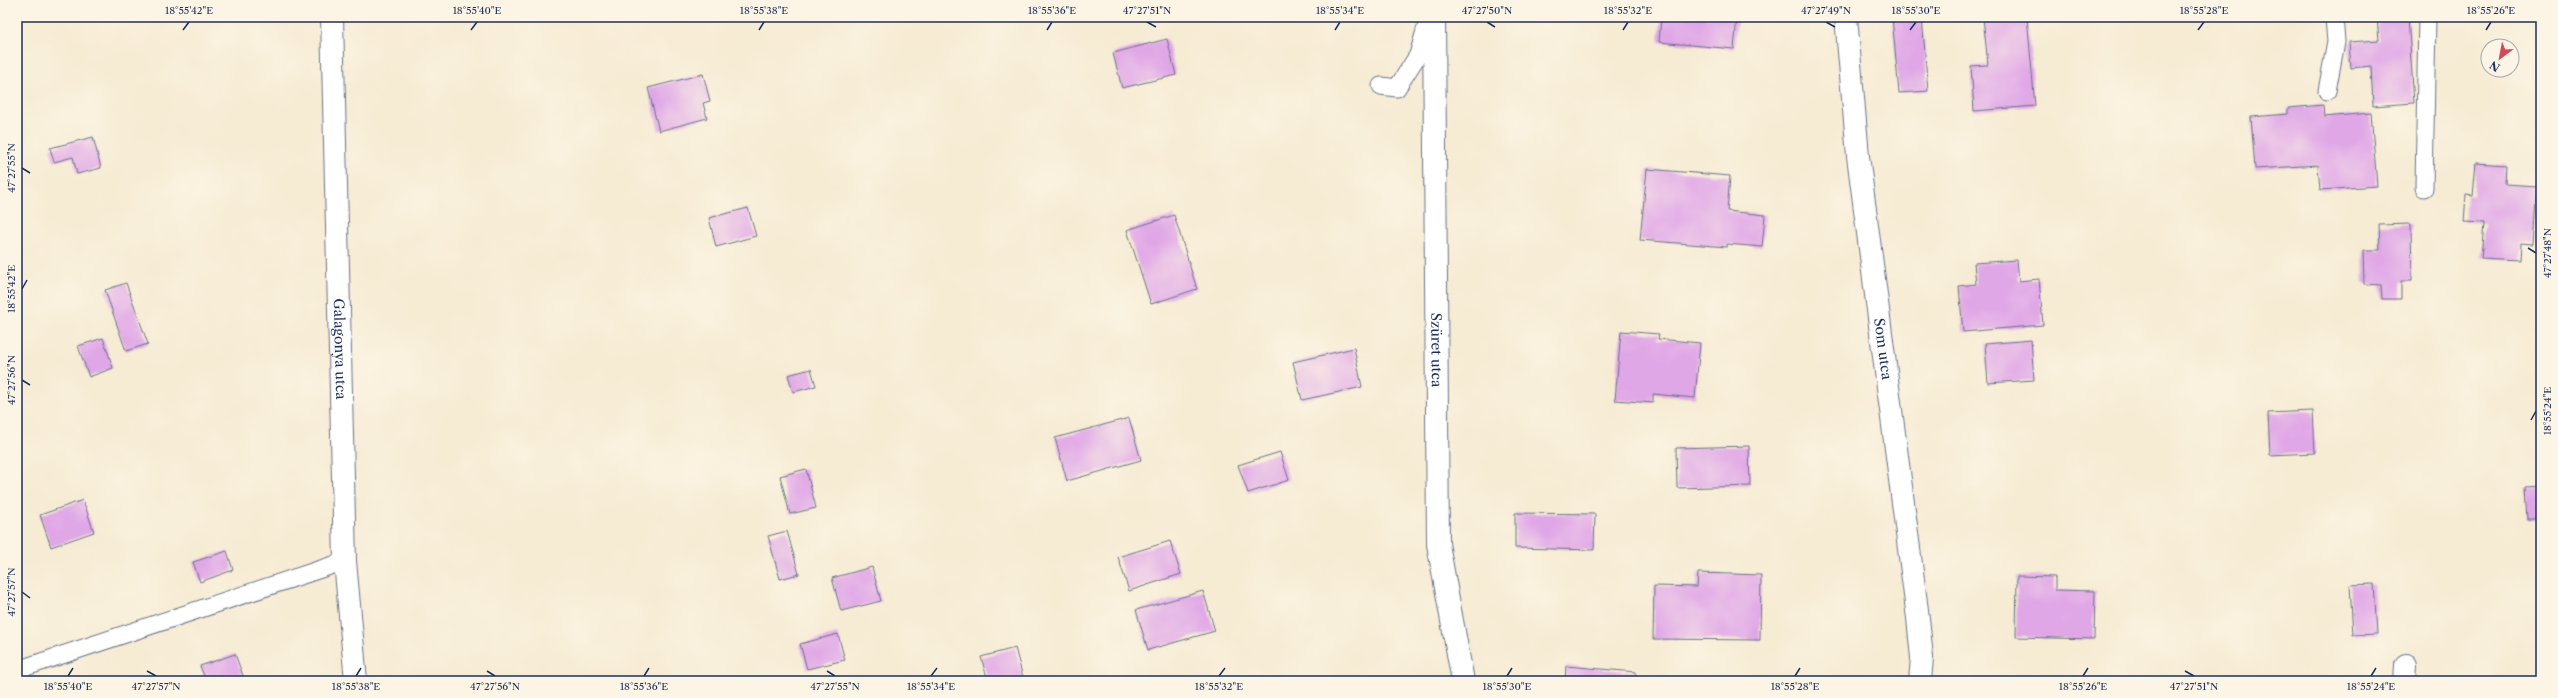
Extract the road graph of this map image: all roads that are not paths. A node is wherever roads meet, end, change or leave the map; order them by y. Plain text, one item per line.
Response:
1 (332, 17) edge
2 (1430, 17) edge
3 (1434, 17) edge
4 (1846, 17) edge
5 (2334, 17) edge
6 (2427, 17) edge
7 (1381, 86) dead end
8 (2327, 91) dead end
9 (2424, 188) dead end
10 (344, 561) junction
11 (17, 670) edge
12 (356, 681) edge
13 (1463, 681) edge
14 (1920, 681) edge

1 - 10 street, Galagonya utca
2 - 7 lane
3 - 13 street, Szüret utca
4 - 14 street, Som utca
5 - 8 lane
6 - 9 lane
10 - 11 lane
10 - 12 street, Galagonya utca

